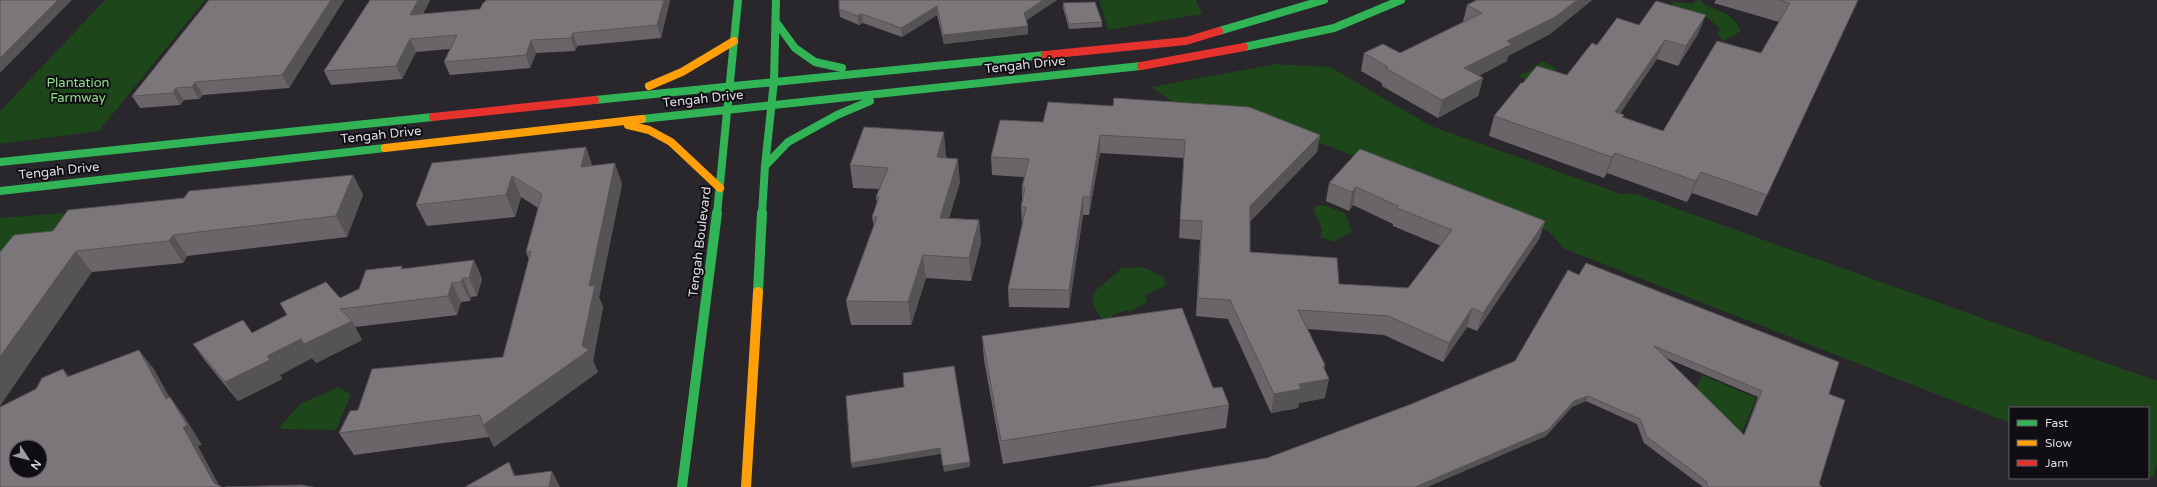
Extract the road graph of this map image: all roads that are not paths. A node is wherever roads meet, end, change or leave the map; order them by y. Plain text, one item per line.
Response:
1 (738, 0) edge
2 (776, 0) edge
3 (1324, 0) edge
4 (1401, 0) edge
5 (776, 22) junction
6 (734, 41) junction
7 (860, 72) junction
8 (774, 81) junction
9 (731, 85) junction
10 (889, 92) junction
11 (597, 100) junction
12 (771, 104) junction
13 (729, 109) junction
14 (612, 122) junction
15 (0, 162) edge
16 (765, 166) junction
17 (720, 188) junction
18 (0, 191) edge
19 (682, 487) edge
20 (746, 487) edge

1 - 6 street, Tengah Boulevard
2 - 5 street
3 - 7 street, Tengah Drive
4 - 10 street, Tengah Drive
5 - 7 street
5 - 8 street
6 - 9 street, Tengah Boulevard
6 - 11 street
7 - 8 street, Tengah Drive
8 - 9 street, Tengah Drive
8 - 12 street
9 - 11 street, Tengah Drive
9 - 13 street, Tengah Boulevard
10 - 12 street, Tengah Drive
10 - 16 street
11 - 15 street, Tengah Drive
12 - 13 street, Tengah Drive
12 - 16 street
13 - 14 street, Tengah Drive
13 - 17 street, Tengah Boulevard
14 - 17 street
14 - 18 street, Tengah Drive
16 - 20 street
17 - 19 street, Tengah Boulevard

